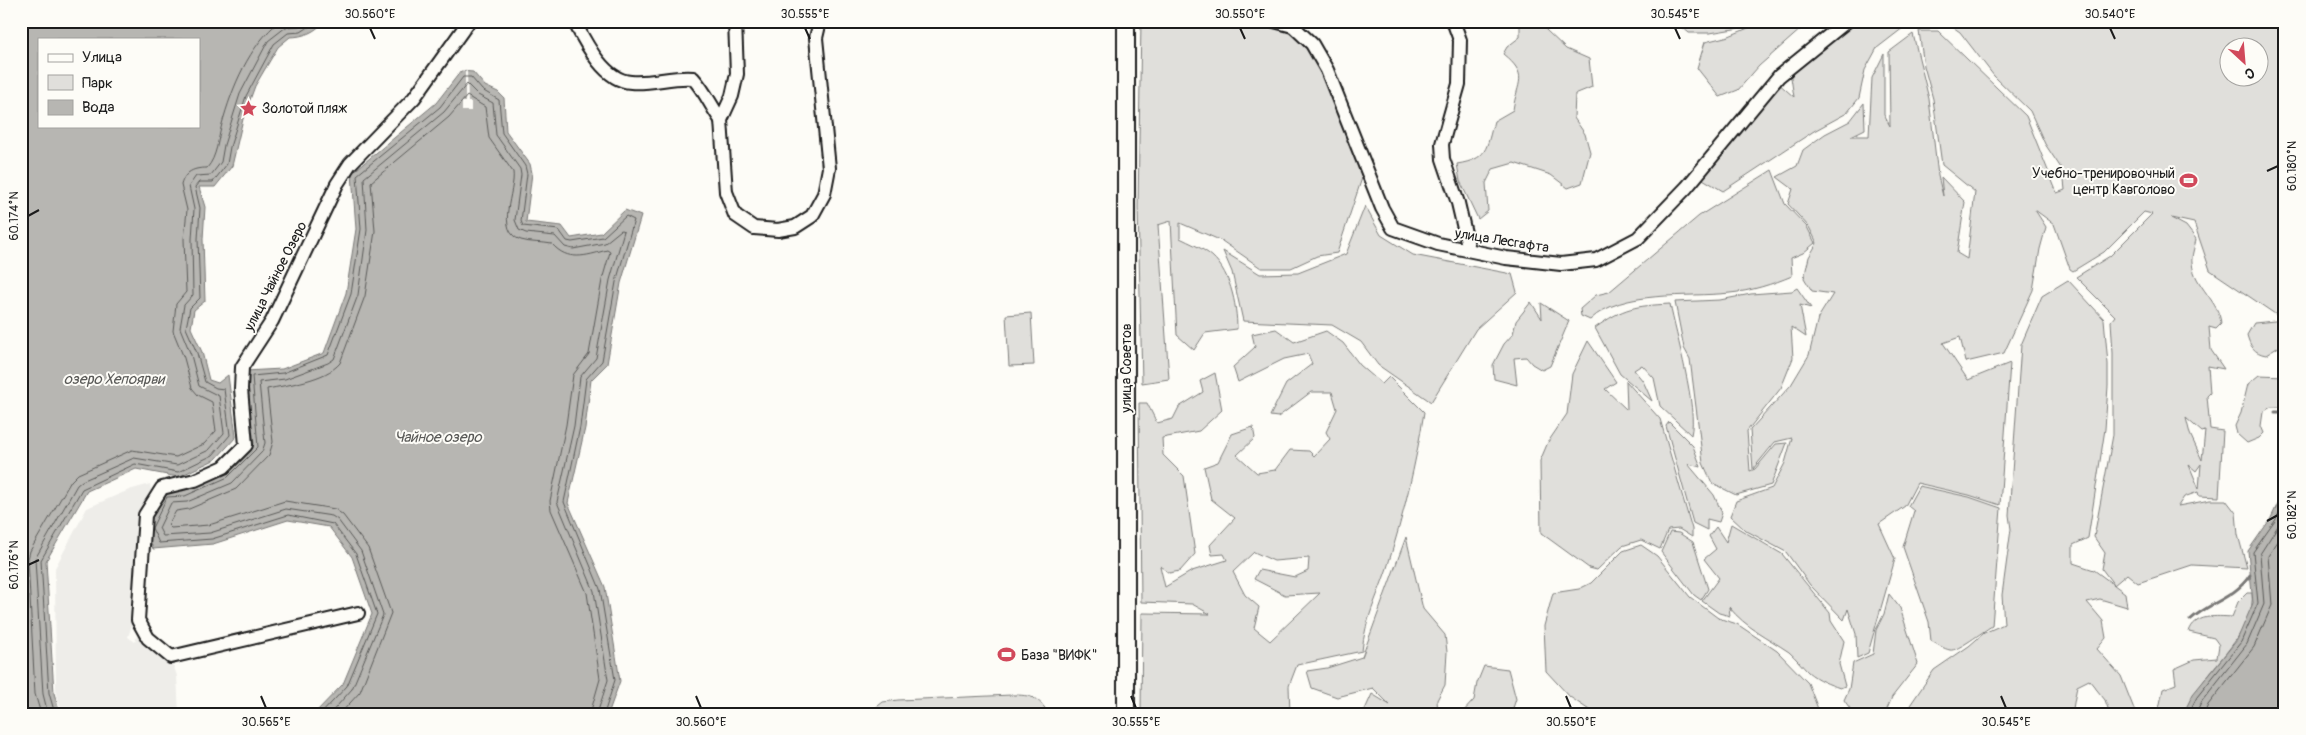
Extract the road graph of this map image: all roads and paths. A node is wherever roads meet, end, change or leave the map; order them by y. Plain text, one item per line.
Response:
1 (469, 21) edge
2 (574, 21) edge
3 (735, 21) edge
4 (820, 21) edge
5 (1126, 21) edge
6 (1274, 21) edge
7 (1453, 21) edge
8 (1847, 21) edge
9 (721, 120) junction
10 (1469, 250) junction
11 (358, 613) dead end
12 (1126, 714) edge

1 - 11 street, улица Чайное Озеро
2 - 9 street
3 - 9 street
4 - 9 street
5 - 12 main road, улица Советов
6 - 10 street, улица Лесгафта
7 - 10 street
8 - 10 street, улица Лесгафта

